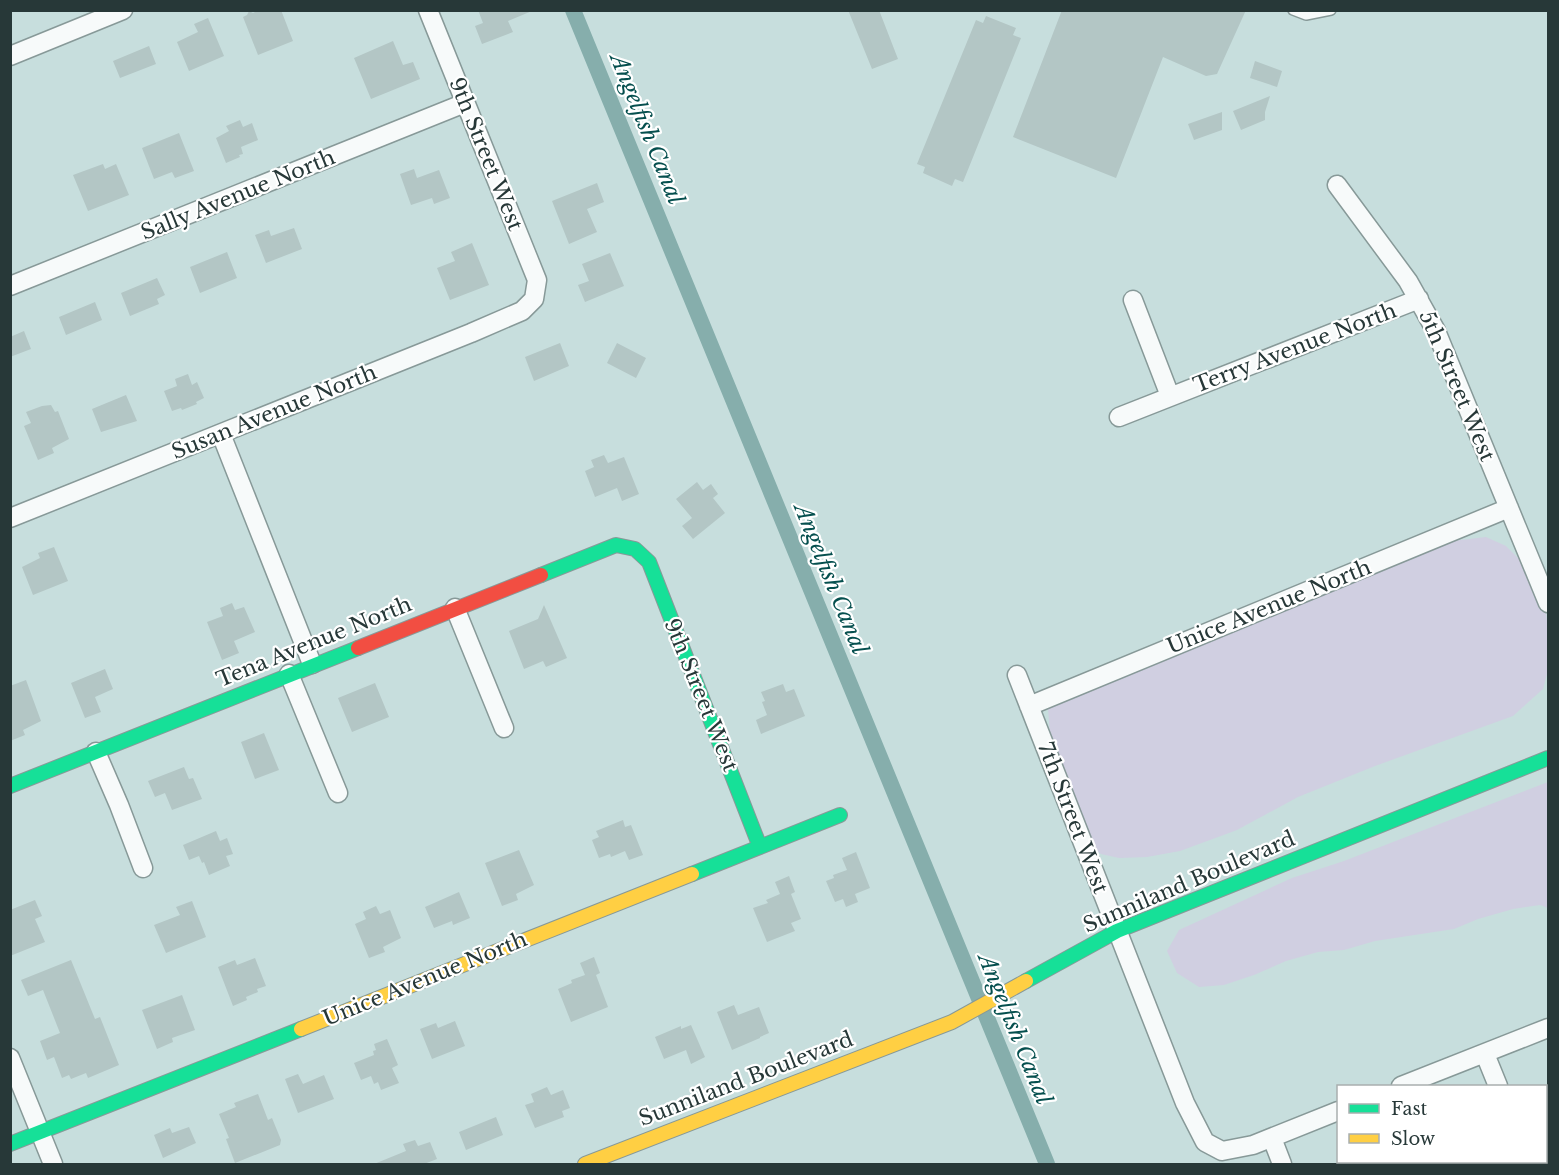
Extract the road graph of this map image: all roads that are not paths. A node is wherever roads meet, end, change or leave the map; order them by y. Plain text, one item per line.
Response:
1 (123, 10) edge
2 (428, 10) edge
3 (1293, 10) edge
4 (1331, 10) edge
5 (10, 56) edge
6 (465, 103) junction
7 (1336, 186) dead end
8 (10, 286) edge
9 (1419, 298) junction
10 (534, 299) joint
11 (1133, 300) dead end
12 (1170, 396) junction
13 (1119, 417) dead end
14 (221, 434) junction
15 (1509, 508) junction
16 (10, 518) edge
17 (634, 549) joint
18 (1548, 603) edge
19 (455, 608) junction
20 (312, 664) junction
21 (289, 674) junction
22 (1017, 675) dead end
23 (1029, 706) junction
24 (504, 728) dead end
25 (96, 752) junction
26 (1548, 758) edge
27 (10, 786) edge
28 (338, 793) dead end
29 (840, 815) dead end
30 (760, 847) junction
31 (143, 868) dead end
32 (1117, 931) junction
33 (1548, 1028) edge
34 (1485, 1054) junction
35 (10, 1058) edge
36 (1404, 1085) edge
37 (1498, 1085) edge
38 (1337, 1111) edge
39 (40, 1132) junction
40 (1272, 1138) junction
41 (10, 1144) edge
42 (53, 1164) edge
43 (585, 1164) edge
44 (1282, 1164) edge

1 - 5 street
2 - 6 street, 9th Street West
3 - 4 lane
6 - 8 street, Sally Avenue North
6 - 10 street, 9th Street West
7 - 9 street, 5th Street West
9 - 12 street, Terry Avenue North
9 - 15 street, 5th Street West
10 - 14 street, Susan Avenue North
11 - 12 street, Terry Avenue North
12 - 13 street, Terry Avenue North
14 - 16 street, Susan Avenue North
14 - 20 street
15 - 18 street, 5th Street West
15 - 23 street, Unice Avenue North
17 - 19 street, Tena Avenue North
17 - 30 street, 9th Street West
19 - 20 street, Tena Avenue North
19 - 24 street
20 - 21 street, Tena Avenue North
21 - 25 street, Tena Avenue North
21 - 28 street
22 - 23 street, 7th Street West
23 - 32 street, 7th Street West
25 - 27 street, Tena Avenue North
25 - 31 street
26 - 32 street, Sunniland Boulevard
29 - 30 street, Unice Avenue North
30 - 39 street, Unice Avenue North
32 - 40 street, 7th Street West
32 - 43 street, Sunniland Boulevard
33 - 34 street
34 - 36 street
34 - 37 street
35 - 39 street
38 - 40 street
39 - 41 street, Unice Avenue North
39 - 42 street
40 - 44 street

